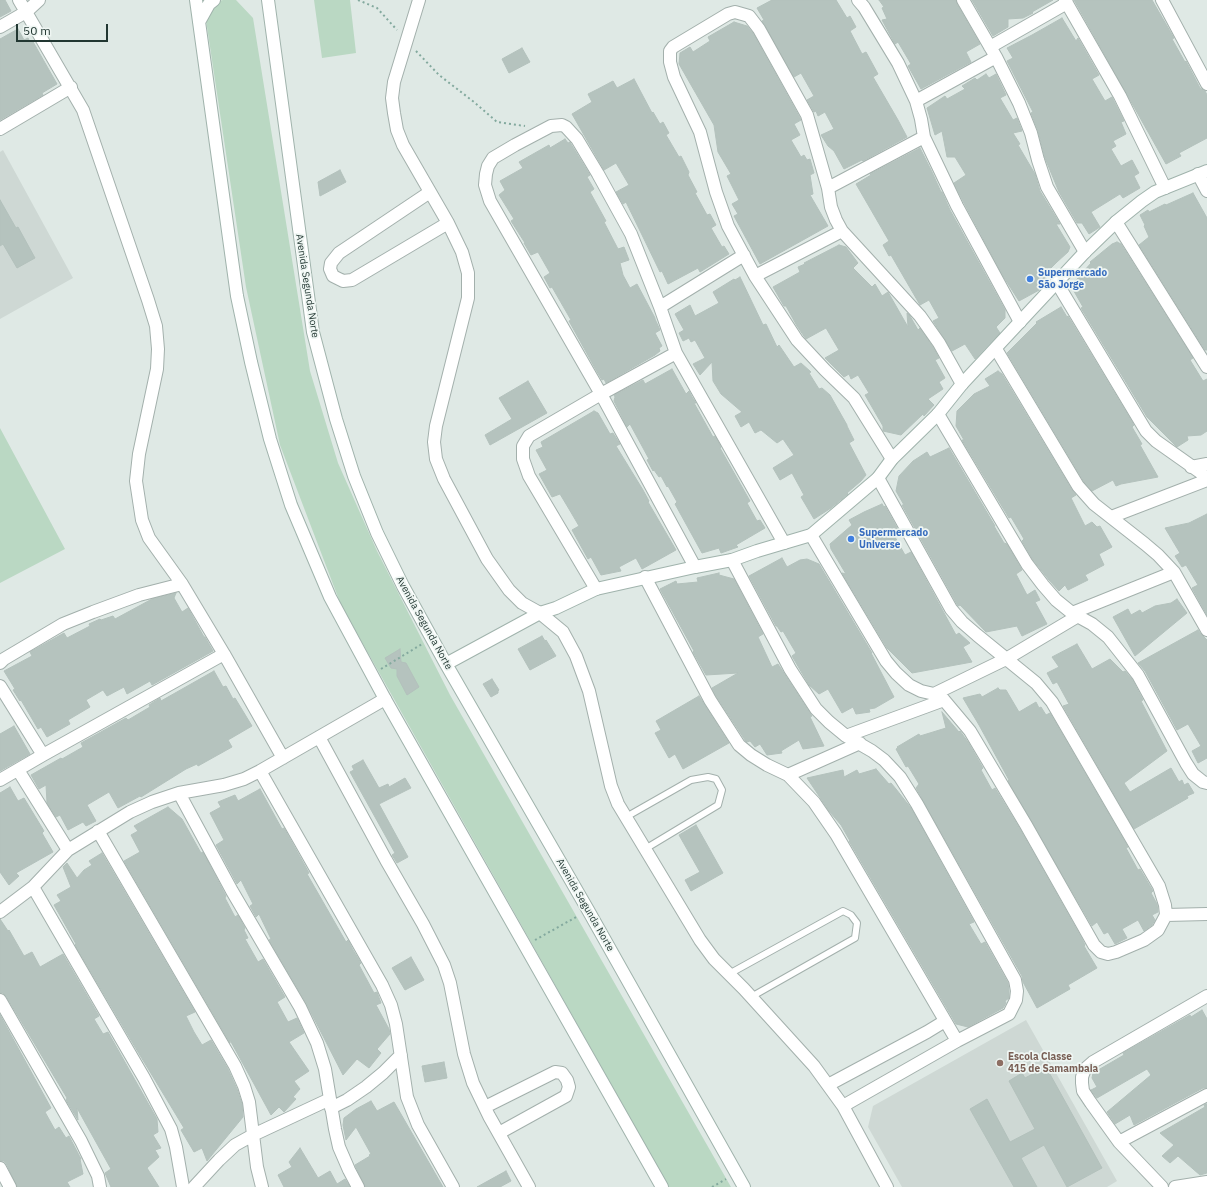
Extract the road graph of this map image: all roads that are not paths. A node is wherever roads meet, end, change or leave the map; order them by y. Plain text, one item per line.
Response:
1 (19, 0) edge
2 (40, 0) edge
3 (196, 0) edge
4 (214, 0) edge
5 (259, 0) edge
6 (419, 0) edge
7 (858, 0) edge
8 (963, 0) edge
9 (1162, 0) edge
10 (1066, 1) edge
11 (268, 5) edge
12 (26, 12) junction
13 (199, 22) junction
14 (0, 27) edge
15 (993, 52) junction
16 (1207, 84) edge
17 (71, 87) junction
18 (916, 101) junction
19 (0, 129) edge
20 (924, 137) junction
21 (1203, 173) edge
22 (828, 188) junction
23 (1165, 188) junction
24 (1207, 191) edge
25 (430, 192) junction
26 (1116, 222) junction
27 (448, 223) junction
28 (842, 231) junction
29 (1085, 252) junction
30 (744, 255) junction
31 (755, 276) junction
32 (1057, 283) junction
33 (660, 307) junction
34 (1020, 322) junction
35 (996, 349) junction
36 (676, 353) junction
37 (1207, 367) edge
38 (962, 384) junction
39 (601, 394) junction
40 (938, 414) junction
41 (892, 460) junction
42 (1207, 464) edge
43 (1191, 467) junction
44 (878, 478) junction
45 (1207, 479) edge
46 (1111, 517) junction
47 (811, 535) junction
48 (784, 543) junction
49 (732, 560) junction
50 (695, 567) junction
51 (1174, 572) junction
52 (645, 577) junction
53 (182, 584) junction
54 (596, 589) junction
55 (540, 613) junction
56 (1075, 614) junction
57 (1207, 630) edge
58 (224, 654) junction
59 (1006, 659) junction
60 (0, 663) edge
61 (446, 664) junction
62 (0, 686) edge
63 (939, 697) junction
64 (385, 699) junction
65 (846, 736) junction
66 (319, 737) junction
67 (860, 743) junction
68 (43, 755) junction
69 (283, 758) junction
70 (18, 770) junction
71 (260, 771) junction
72 (788, 775) junction
73 (0, 780) edge
74 (1207, 783) edge
75 (179, 793) junction
76 (626, 817) junction
77 (98, 831) junction
78 (645, 849) junction
79 (68, 850) junction
80 (34, 887) junction
81 (0, 912) edge
82 (1207, 914) edge
83 (1166, 915) junction
84 (729, 974) junction
85 (1207, 996) edge
86 (751, 997) junction
87 (0, 1000) edge
88 (945, 1021) junction
89 (957, 1042) junction
90 (400, 1055) junction
91 (828, 1085) junction
92 (1207, 1095) edge
93 (330, 1104) junction
94 (843, 1106) junction
95 (485, 1107) junction
96 (499, 1133) junction
97 (253, 1135) junction
98 (1119, 1142) junction
99 (0, 1168) edge
100 (1207, 1182) edge
101 (180, 1185) edge
102 (10, 1187) edge
103 (100, 1187) edge
104 (194, 1187) edge
105 (262, 1187) edge
106 (358, 1187) edge
107 (453, 1187) edge
108 (529, 1187) edge
109 (662, 1187) edge
110 (744, 1187) edge
111 (887, 1187) edge
112 (1162, 1187) edge
113 (1175, 1187) edge

1 - 12 street
2 - 12 street
3 - 13 street
4 - 13 street
5 - 11 street
6 - 25 street
7 - 18 street
8 - 15 street
9 - 16 street
10 - 15 street
10 - 23 street
11 - 61 street, Avenida Segunda Norte
12 - 14 street
12 - 17 street
13 - 64 street
15 - 18 street
15 - 29 street
17 - 19 street
17 - 53 street
18 - 20 street
20 - 22 street
20 - 34 street
21 - 23 street
21 - 24 street
22 - 28 street
22 - 30 street
23 - 26 street
25 - 27 street
25 - 27 street
26 - 29 street
26 - 37 street
27 - 55 street
28 - 31 street
28 - 38 street
29 - 32 street
30 - 31 street
30 - 33 street
31 - 41 street
32 - 34 street
32 - 43 street
33 - 36 street
33 - 39 street
34 - 35 street
35 - 38 street
35 - 46 street
36 - 39 street
36 - 48 street
38 - 40 street
39 - 50 street
39 - 54 street
40 - 41 street
40 - 56 street
41 - 44 street
42 - 43 street
43 - 45 street
44 - 47 street
44 - 59 street
45 - 46 street
46 - 51 street
47 - 48 street
47 - 63 street
48 - 49 street
49 - 50 street
49 - 65 street
50 - 52 street
51 - 56 street
51 - 57 street
52 - 54 street
52 - 72 street
53 - 58 street
53 - 60 street
54 - 55 street
55 - 61 street
55 - 76 street
56 - 59 street
56 - 74 street
58 - 68 street
58 - 69 street
59 - 63 street
59 - 83 street
61 - 110 street, Avenida Segunda Norte
62 - 68 street
63 - 65 street
63 - 83 street
64 - 66 street
64 - 109 street
65 - 67 street
66 - 69 street
66 - 95 street
67 - 72 street
67 - 89 street
68 - 70 street
69 - 71 street
70 - 73 street
70 - 79 street
71 - 75 street
71 - 90 street
72 - 88 street
75 - 77 street
75 - 93 street
76 - 78 street
76 - 78 lane
77 - 79 street
77 - 97 street
78 - 84 street
79 - 80 street
80 - 81 street
80 - 101 street
82 - 83 street
84 - 86 street
84 - 86 lane
85 - 98 street
86 - 91 street
87 - 103 street
88 - 89 street
88 - 91 street
89 - 94 street
90 - 93 street
90 - 107 street
91 - 94 street
92 - 98 street
93 - 97 street
93 - 106 street
94 - 111 street
95 - 96 street
95 - 96 street
96 - 108 street
97 - 104 street
97 - 105 street
98 - 112 street
99 - 102 street
100 - 113 street

